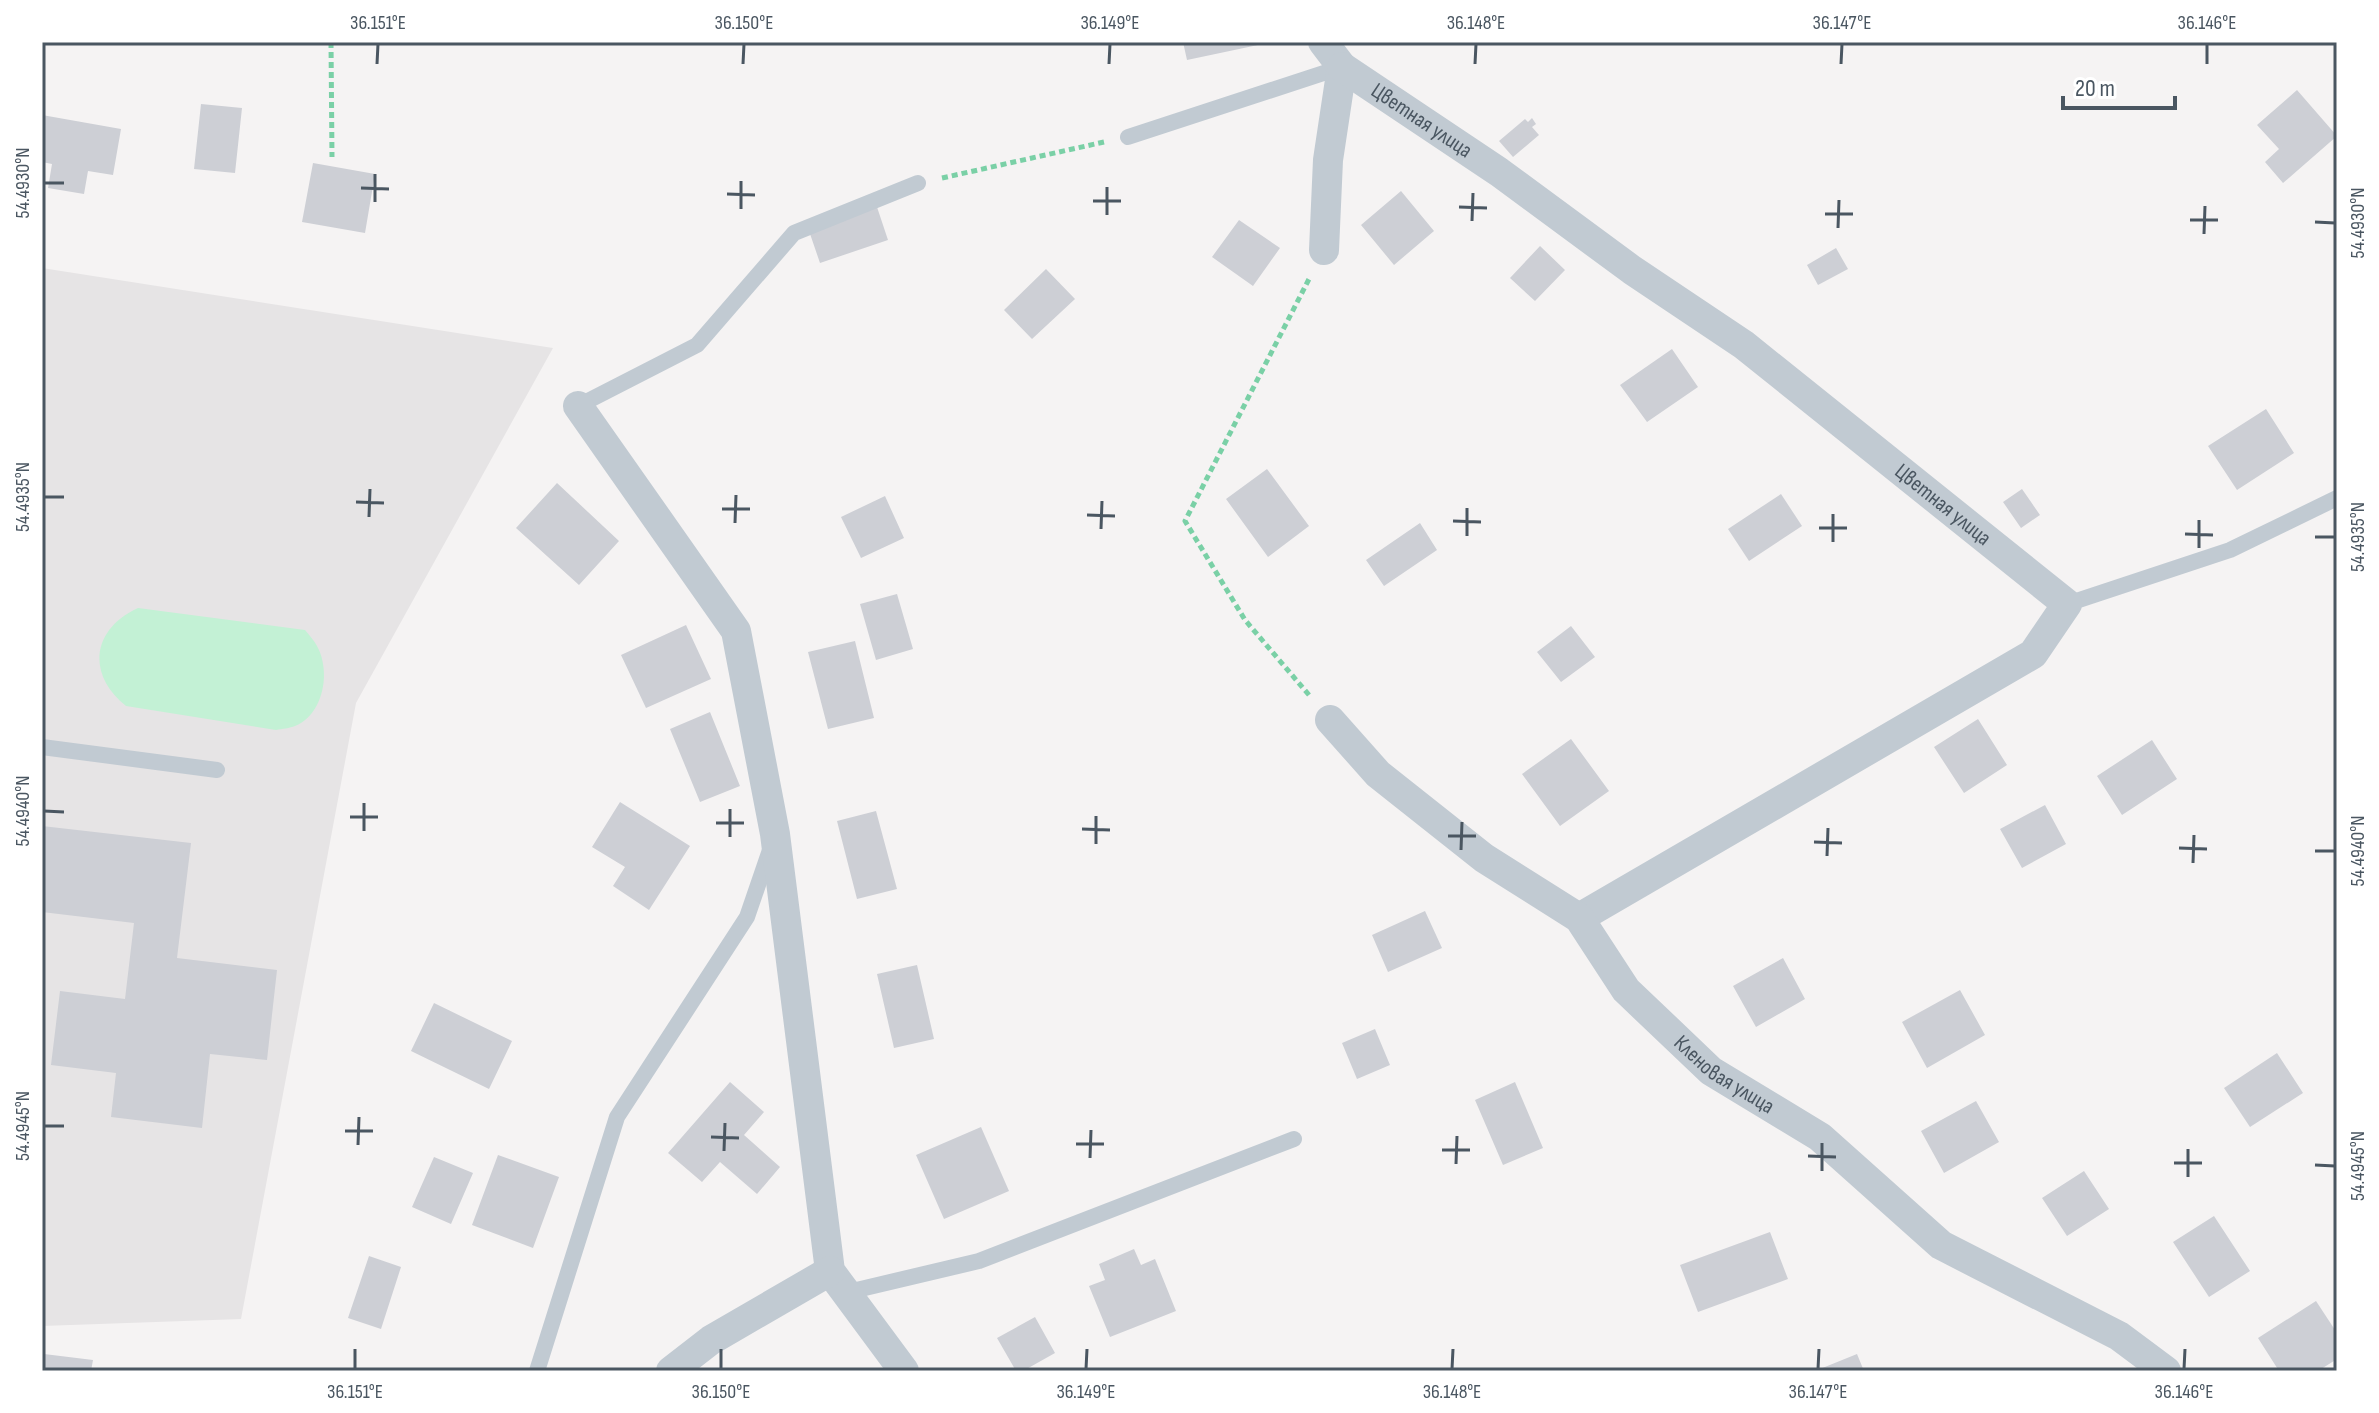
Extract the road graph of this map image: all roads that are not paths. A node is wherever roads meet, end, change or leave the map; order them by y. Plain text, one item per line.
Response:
1 (1323, 42) edge
2 (1342, 67) junction
3 (1128, 137) road end
4 (918, 183) road end
5 (1324, 250) road end
6 (578, 406) joint
7 (2337, 498) edge
8 (2067, 604) junction
9 (1330, 720) road end
10 (42, 747) edge
11 (217, 770) dead end
12 (775, 834) junction
13 (1579, 918) junction
14 (1294, 1139) dead end
15 (839, 1282) junction
16 (537, 1371) edge
17 (671, 1371) edge
18 (904, 1371) edge
19 (2166, 1371) edge

1 - 2 street, Цветная улица
2 - 3 lane
2 - 5 street, Цветная улица
2 - 8 street, Цветная улица
4 - 6 lane
6 - 12 street
7 - 8 lane
8 - 13 street
9 - 13 street, Кленовая улица
10 - 11 lane
12 - 15 street
12 - 16 lane
13 - 19 street, Кленовая улица
14 - 15 lane
15 - 17 street
15 - 18 street

